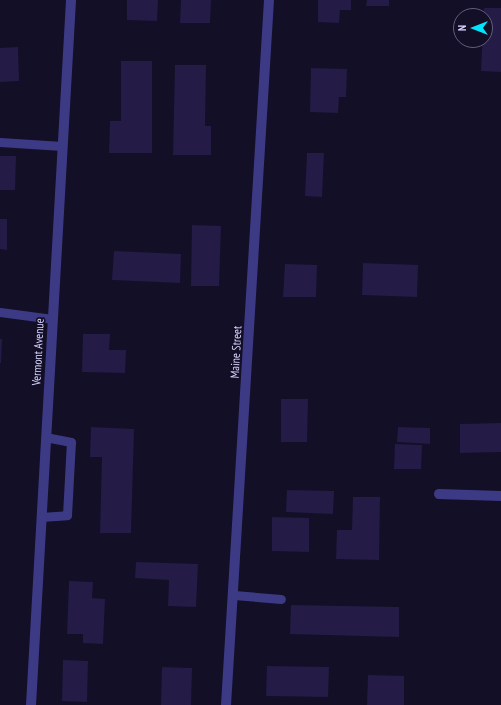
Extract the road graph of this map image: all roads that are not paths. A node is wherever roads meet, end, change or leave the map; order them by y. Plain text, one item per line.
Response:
1 (71, 0) edge
2 (269, 0) edge
3 (0, 142) edge
4 (62, 146) junction
5 (0, 312) edge
6 (53, 319) junction
7 (46, 437) junction
8 (439, 494) dead end
9 (501, 496) edge
10 (41, 517) junction
11 (234, 595) junction
12 (281, 598) dead end
13 (31, 705) edge
14 (226, 705) edge

1 - 4 street, Vermont Avenue
2 - 11 street, Maine Street
3 - 4 lane
4 - 6 street, Vermont Avenue
5 - 6 lane
6 - 7 street, Vermont Avenue
7 - 10 street, Vermont Avenue
7 - 10 lane
8 - 9 street
10 - 13 street, Vermont Avenue
11 - 12 lane
11 - 14 street, Maine Street

